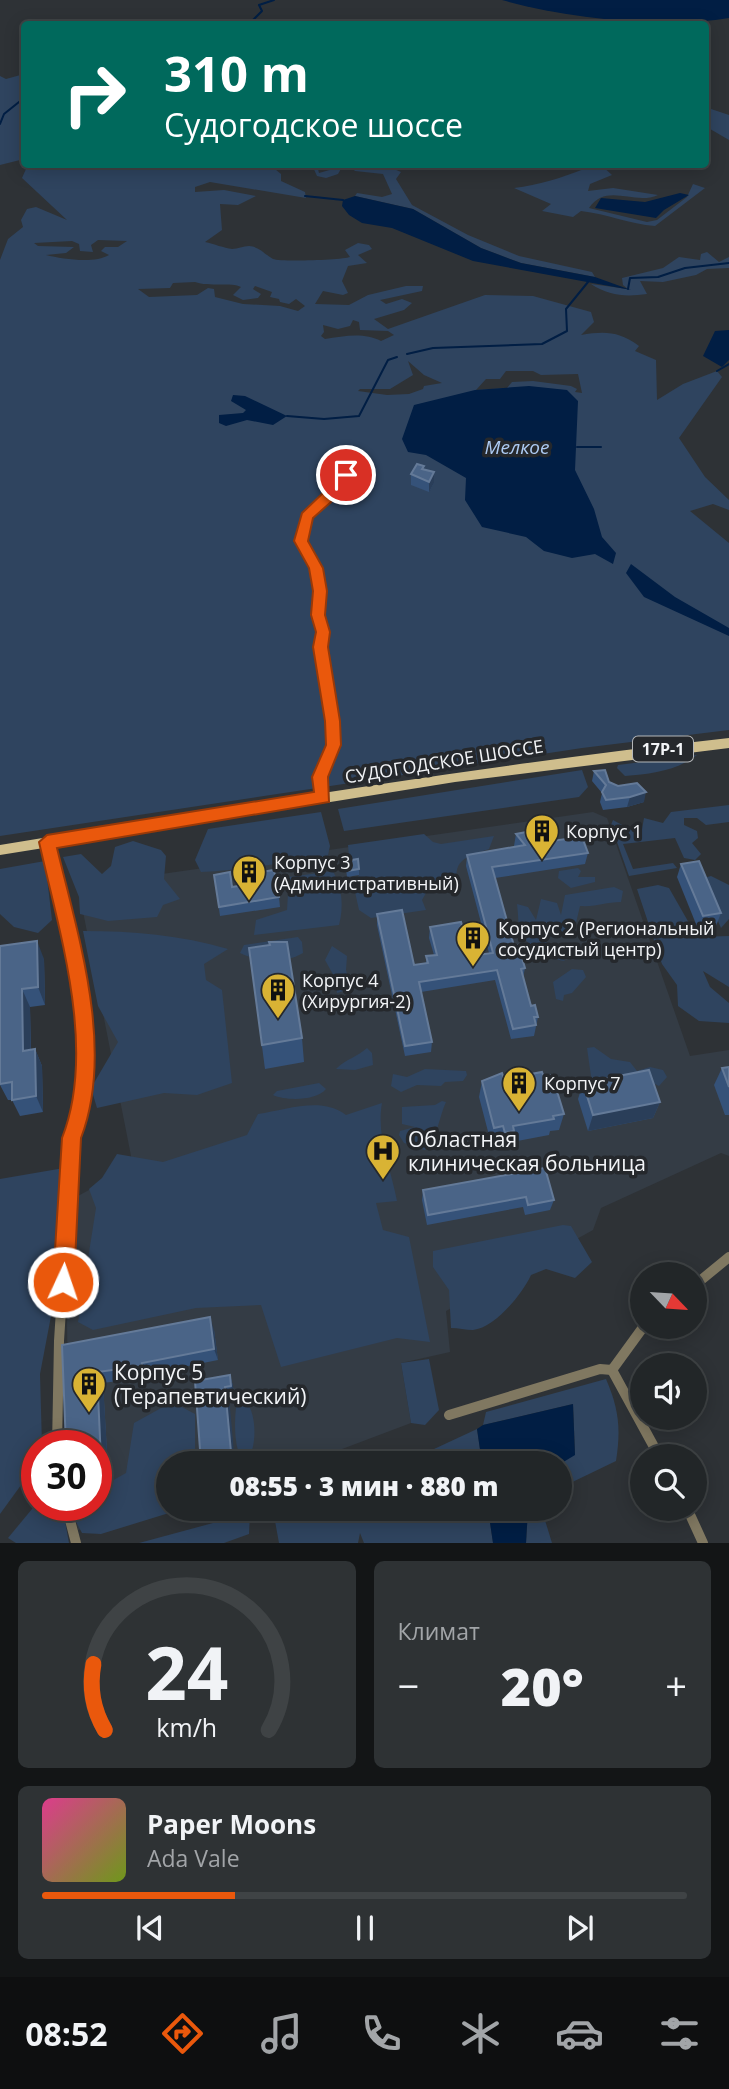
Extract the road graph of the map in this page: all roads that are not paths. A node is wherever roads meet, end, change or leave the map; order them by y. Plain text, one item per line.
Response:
1 (346, 475) dead end
2 (729, 743) edge
3 (323, 797) junction
4 (47, 842) junction
5 (0, 850) edge
6 (729, 1256) edge
7 (707, 1275) edge
8 (635, 1339) edge
9 (612, 1370) junction
10 (449, 1415) dead end
11 (57, 1430) edge
12 (652, 1444) edge
13 (70, 1521) edge
14 (693, 1521) edge
15 (76, 1543) edge
16 (703, 1543) edge

1 - 3 street
2 - 3 main road, СУДОГОДСКОЕ ШОССЕ / 17Р-1
3 - 4 main road, СУДОГОДСКОЕ ШОССЕ / 17Р-1
4 - 5 main road, СУДОГОДСКОЕ ШОССЕ / 17Р-1
4 - 11 street
6 - 7 street
8 - 9 street
9 - 10 street
9 - 12 street
13 - 15 street
14 - 16 street

